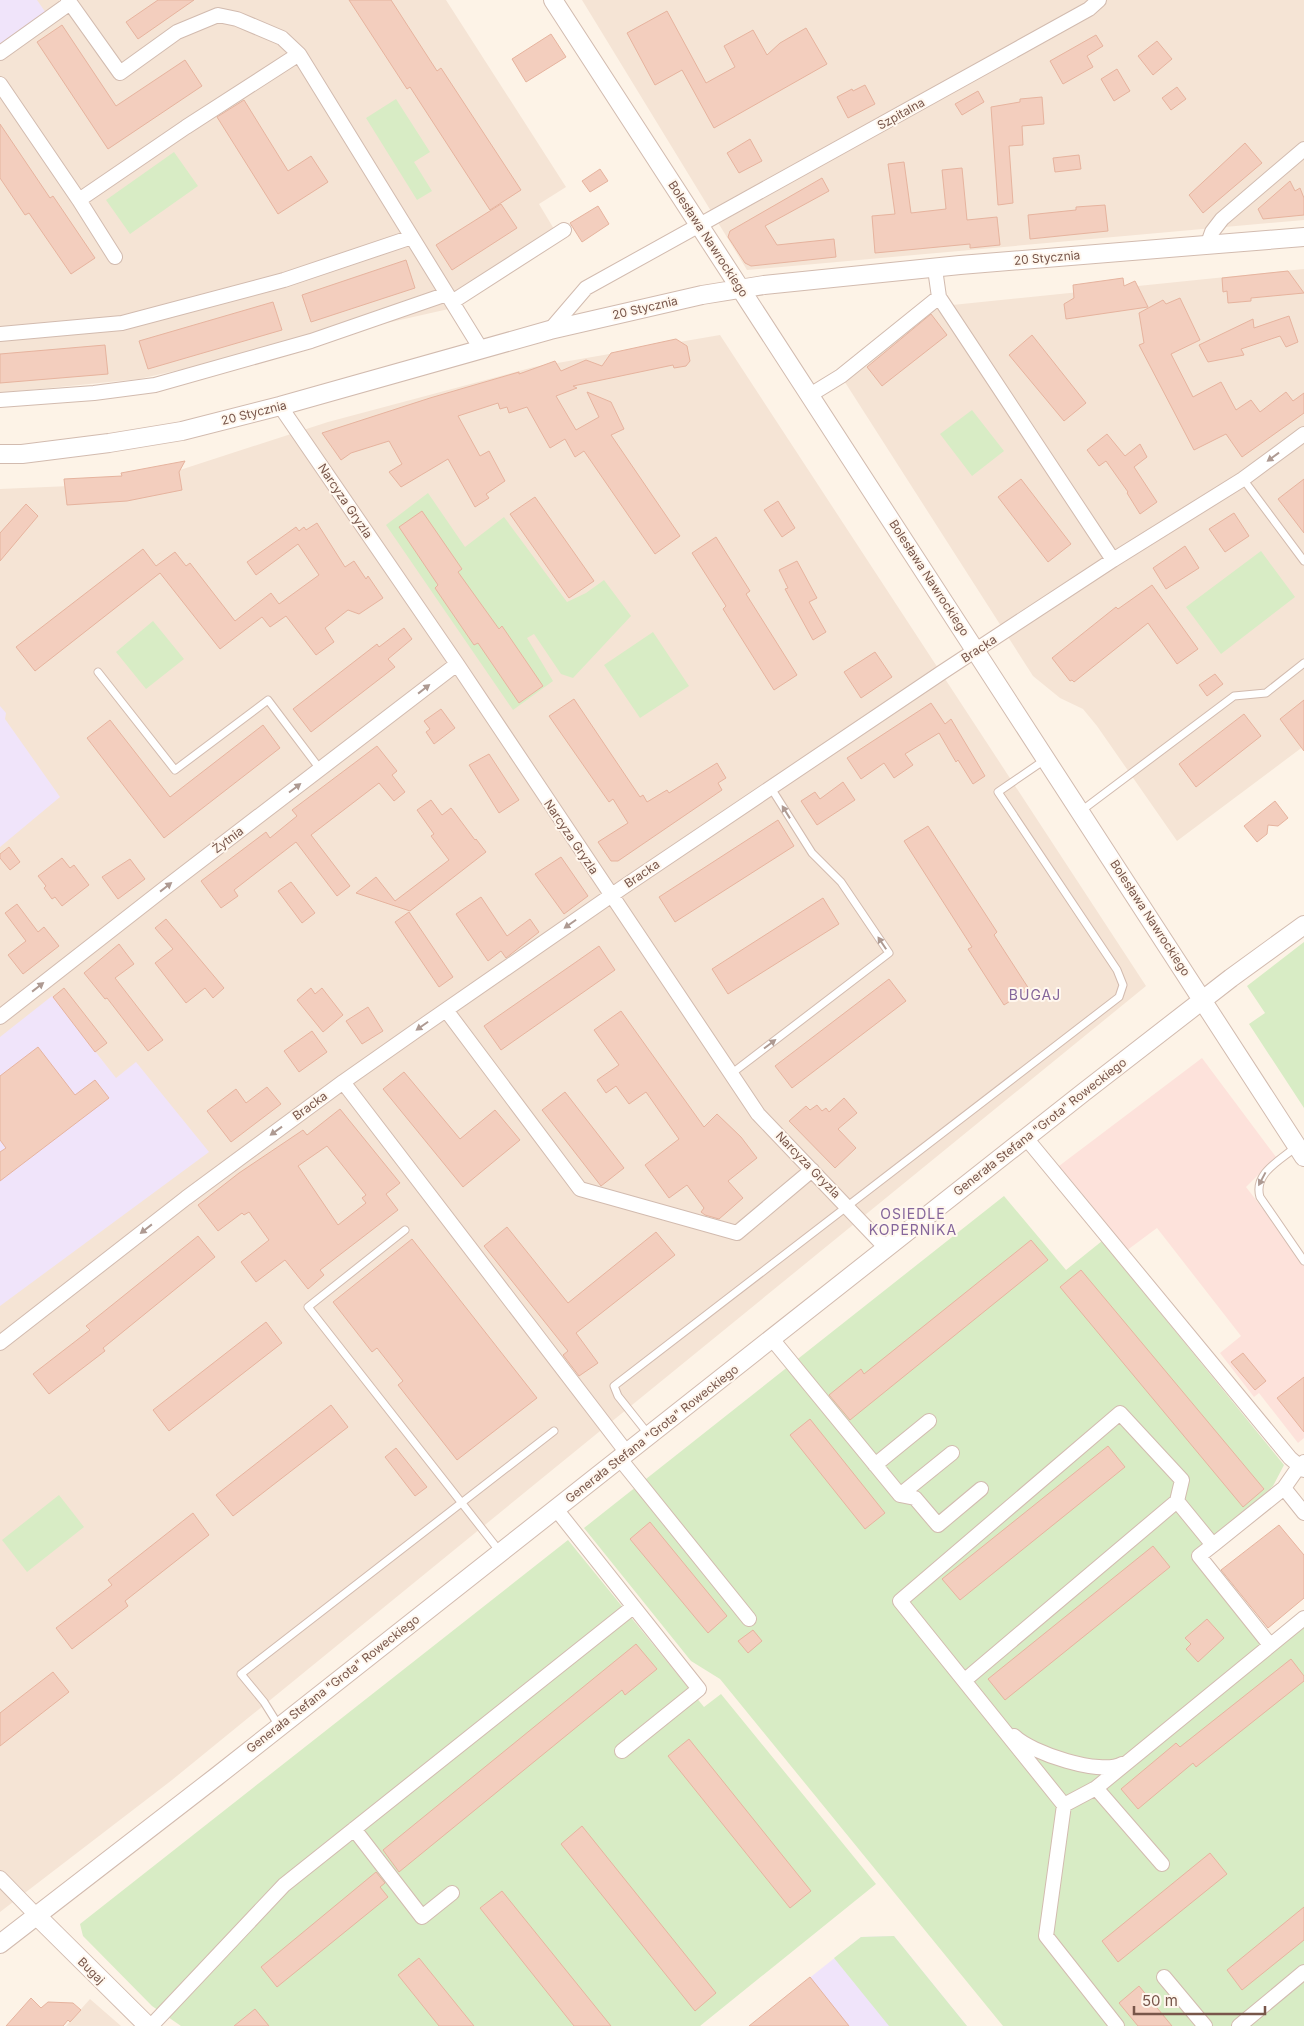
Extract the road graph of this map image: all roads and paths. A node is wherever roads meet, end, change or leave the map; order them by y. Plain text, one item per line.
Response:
1 (553, 0) edge
2 (1100, 0) edge
3 (69, 1) edge
4 (0, 53) edge
5 (299, 54) junction
6 (0, 84) edge
7 (1304, 149) edge
8 (79, 200) junction
9 (700, 225) junction
10 (564, 230) dead end
11 (412, 237) junction
12 (1304, 237) edge
13 (1207, 246) junction
14 (115, 257) dead end
15 (936, 269) junction
16 (740, 289) junction
17 (939, 297) junction
18 (450, 298) junction
19 (550, 330) junction
20 (0, 334) edge
21 (481, 349) junction
22 (810, 394) junction
23 (0, 400) edge
24 (280, 406) junction
25 (1304, 434) edge
26 (0, 454) edge
27 (1243, 479) junction
28 (1113, 560) junction
29 (1304, 561) edge
30 (976, 651) junction
31 (1304, 663) edge
32 (456, 664) junction
33 (98, 672) dead end
34 (1046, 759) junction
35 (320, 769) junction
36 (771, 788) junction
37 (1080, 811) junction
38 (610, 896) junction
39 (1304, 925) edge
40 (1203, 1000) junction
41 (446, 1010) junction
42 (0, 1017) edge
43 (731, 1074) junction
44 (343, 1082) junction
45 (1026, 1138) junction
46 (1300, 1152) edge
47 (812, 1170) junction
48 (846, 1206) junction
49 (405, 1230) dead end
50 (886, 1249) junction
51 (1304, 1261) edge
52 (772, 1339) junction
53 (0, 1343) edge
54 (929, 1421) dead end
55 (554, 1431) dead end
56 (649, 1435) junction
57 (952, 1453) dead end
58 (623, 1456) junction
59 (875, 1465) junction
60 (1303, 1466) edge
61 (1284, 1488) junction
62 (981, 1489) dead end
63 (900, 1495) junction
64 (1177, 1501) junction
65 (463, 1504) junction
66 (556, 1509) junction
67 (1304, 1513) edge
68 (1213, 1545) junction
69 (501, 1553) junction
70 (633, 1607) junction
71 (1304, 1618) edge
72 (749, 1619) dead end
73 (1270, 1644) junction
74 (965, 1680) junction
75 (995, 1718) junction
76 (280, 1726) junction
77 (622, 1751) dead end
78 (1132, 1758) junction
79 (1096, 1788) junction
80 (1064, 1806) junction
81 (354, 1829) junction
82 (1162, 1864) dead end
83 (0, 1878) edge
84 (452, 1893) dead end
85 (36, 1915) junction
86 (0, 1944) edge
87 (1304, 1972) edge
88 (1164, 1977) dead end
89 (149, 2026) edge
90 (1117, 2026) edge
91 (1205, 2026) edge
92 (1239, 2026) edge

1 - 9 street, Bolesława Nawrockiego
2 - 9 street, Szpitalna
3 - 4 street
3 - 5 street
5 - 8 street
5 - 11 street
6 - 8 street
7 - 13 street
8 - 14 street
9 - 16 street, Bolesława Nawrockiego
9 - 19 street, Szpitalna
10 - 18 street
11 - 18 street
11 - 20 street
12 - 13 street, 20 Stycznia
13 - 15 street, 20 Stycznia
15 - 16 street, 20 Stycznia
15 - 17 street
16 - 19 street, 20 Stycznia
16 - 22 street, Bolesława Nawrockiego
17 - 22 street
17 - 28 street
18 - 21 street
18 - 23 street
19 - 21 street, 20 Stycznia
21 - 24 street, 20 Stycznia
22 - 30 street, Bolesława Nawrockiego
24 - 26 street, 20 Stycznia
24 - 32 street, Narcyza Gryzla
25 -> 27 street, Bracka
27 - 28 street, Bracka
27 - 29 lane
28 - 30 street, Bracka
30 - 34 street, Bolesława Nawrockiego
30 - 36 street, Bracka
31 - 37 lane
35 -> 32 street, Żytnia
32 - 38 street, Narcyza Gryzla
33 - 35 lane
34 - 37 street, Bolesława Nawrockiego
34 - 48 lane
42 -> 35 street, Żytnia
36 - 38 street, Bracka
43 -> 36 lane
37 - 40 street, Bolesława Nawrockiego
38 -> 41 street, Bracka
38 - 43 street, Narcyza Gryzla
39 - 40 street, Generała Stefana "Grota" Roweckiego
40 - 45 street, Generała Stefana "Grota" Roweckiego
40 - 46 street, Bolesława Nawrockiego
41 -> 44 street, Bracka
41 - 47 street
43 - 47 street, Narcyza Gryzla
44 -> 53 street, Bracka
44 - 58 street
45 - 50 street, Generała Stefana "Grota" Roweckiego
45 - 60 street
46 -> 51 lane
47 - 48 street, Narcyza Gryzla
48 - 50 street, Narcyza Gryzla
48 - 56 lane
49 - 65 lane
50 - 52 street, Generała Stefana "Grota" Roweckiego
52 - 56 street, Generała Stefana "Grota" Roweckiego
52 - 59 street
54 - 59 street
55 - 65 lane
56 - 58 street, Generała Stefana "Grota" Roweckiego
57 - 63 street
58 - 66 street, Generała Stefana "Grota" Roweckiego
58 - 72 street
59 - 63 street
60 - 61 street
61 - 67 street
61 - 68 street
62 - 63 street
64 - 68 street
64 - 74 street
64 - 74 street
65 - 69 lane
65 - 76 lane
66 - 69 street, Generała Stefana "Grota" Roweckiego
66 - 70 street
68 - 73 street
69 - 76 street, Generała Stefana "Grota" Roweckiego
70 - 77 street
70 - 81 street
71 - 73 street
73 - 78 street
74 - 75 street
75 - 78 street
75 - 80 street
76 - 85 street, Generała Stefana "Grota" Roweckiego
78 - 79 street
79 - 80 street
79 - 82 street
80 - 90 street
81 - 84 street
81 - 89 street
83 - 85 street
85 - 86 street, Generała Stefana "Grota" Roweckiego
85 - 89 street, Bugaj
87 - 92 street
88 - 91 street

